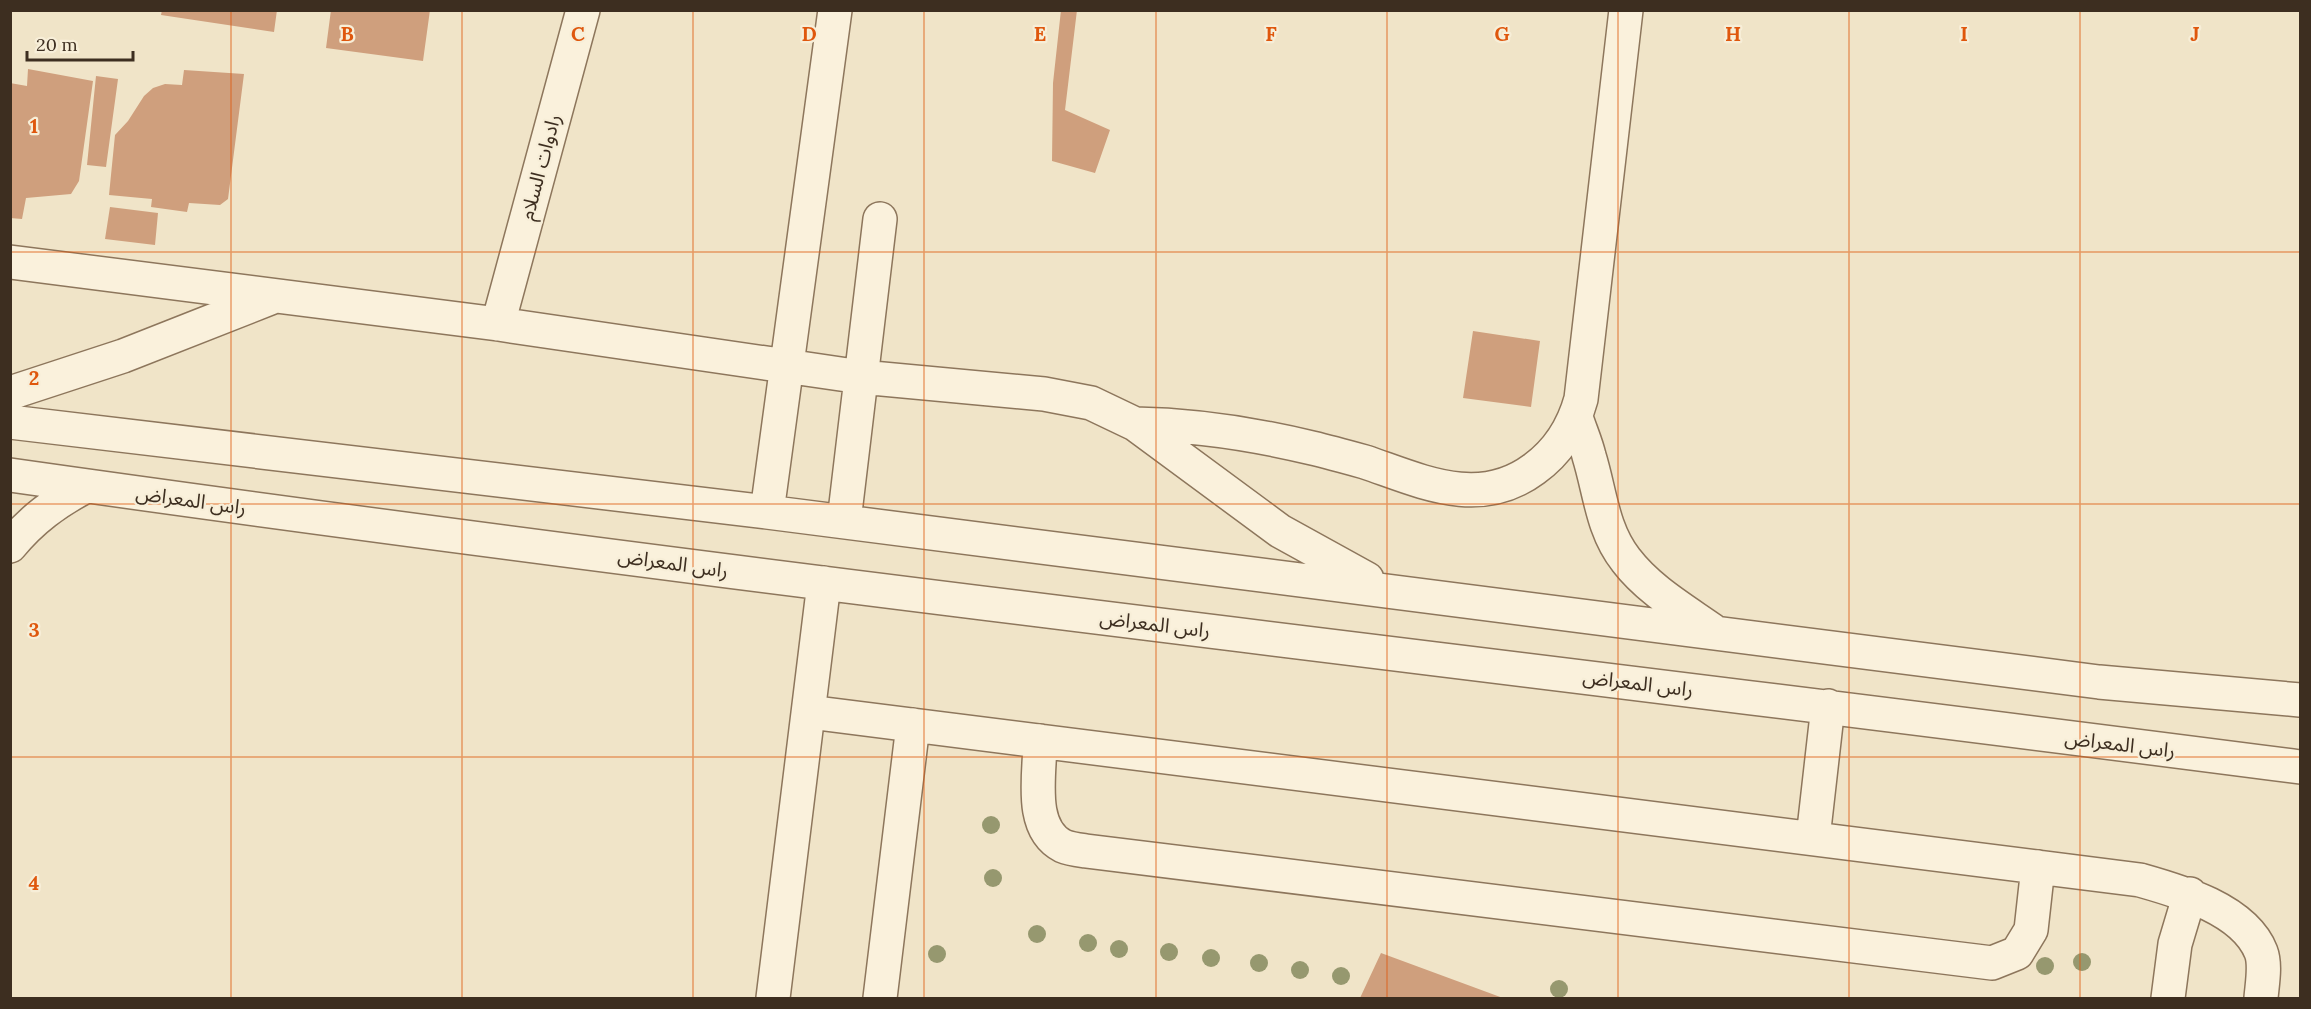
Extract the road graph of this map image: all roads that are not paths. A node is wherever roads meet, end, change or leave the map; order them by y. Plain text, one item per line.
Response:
1 (583, 10) edge
2 (835, 10) edge
3 (1626, 10) edge
4 (880, 219) dead end
5 (10, 262) edge
6 (277, 295) junction
7 (498, 324) junction
8 (785, 366) junction
9 (861, 377) junction
10 (10, 393) edge
11 (1576, 417) junction
12 (10, 422) edge
13 (1135, 424) junction
14 (10, 475) edge
15 (86, 486) junction
16 (767, 512) junction
17 (844, 521) junction
18 (10, 546) edge
19 (824, 583) junction
20 (1387, 589) junction
21 (1716, 632) junction
22 (2301, 700) edge
23 (1828, 706) junction
24 (809, 712) junction
25 (913, 725) junction
26 (1040, 741) junction
27 (2301, 767) edge
28 (1813, 838) junction
29 (2038, 867) junction
30 (2190, 894) junction
31 (772, 999) edge
32 (880, 999) edge
33 (2168, 999) edge
34 (2261, 999) edge

1 - 7 street, رادوات السلام
2 - 8 street
3 - 11 street
4 - 9 street
5 - 6 street
6 - 7 street
6 - 10 street
7 - 8 street
8 - 9 street
8 - 16 street
9 - 13 street
9 - 17 street
11 - 13 street
11 - 21 street
12 - 16 street
13 - 20 street
14 - 15 street, راس المعراض
15 - 18 street
15 - 19 street, راس المعراض
16 - 17 street
17 - 20 street
19 - 23 street, راس المعراض
19 - 24 street
20 - 21 street
21 - 22 street
23 - 27 street, راس المعراض
23 - 28 street
24 - 25 street
24 - 31 street
25 - 26 street
25 - 32 street
26 - 28 street
26 - 29 street
28 - 29 street
29 - 30 street
30 - 33 street
30 - 34 street

